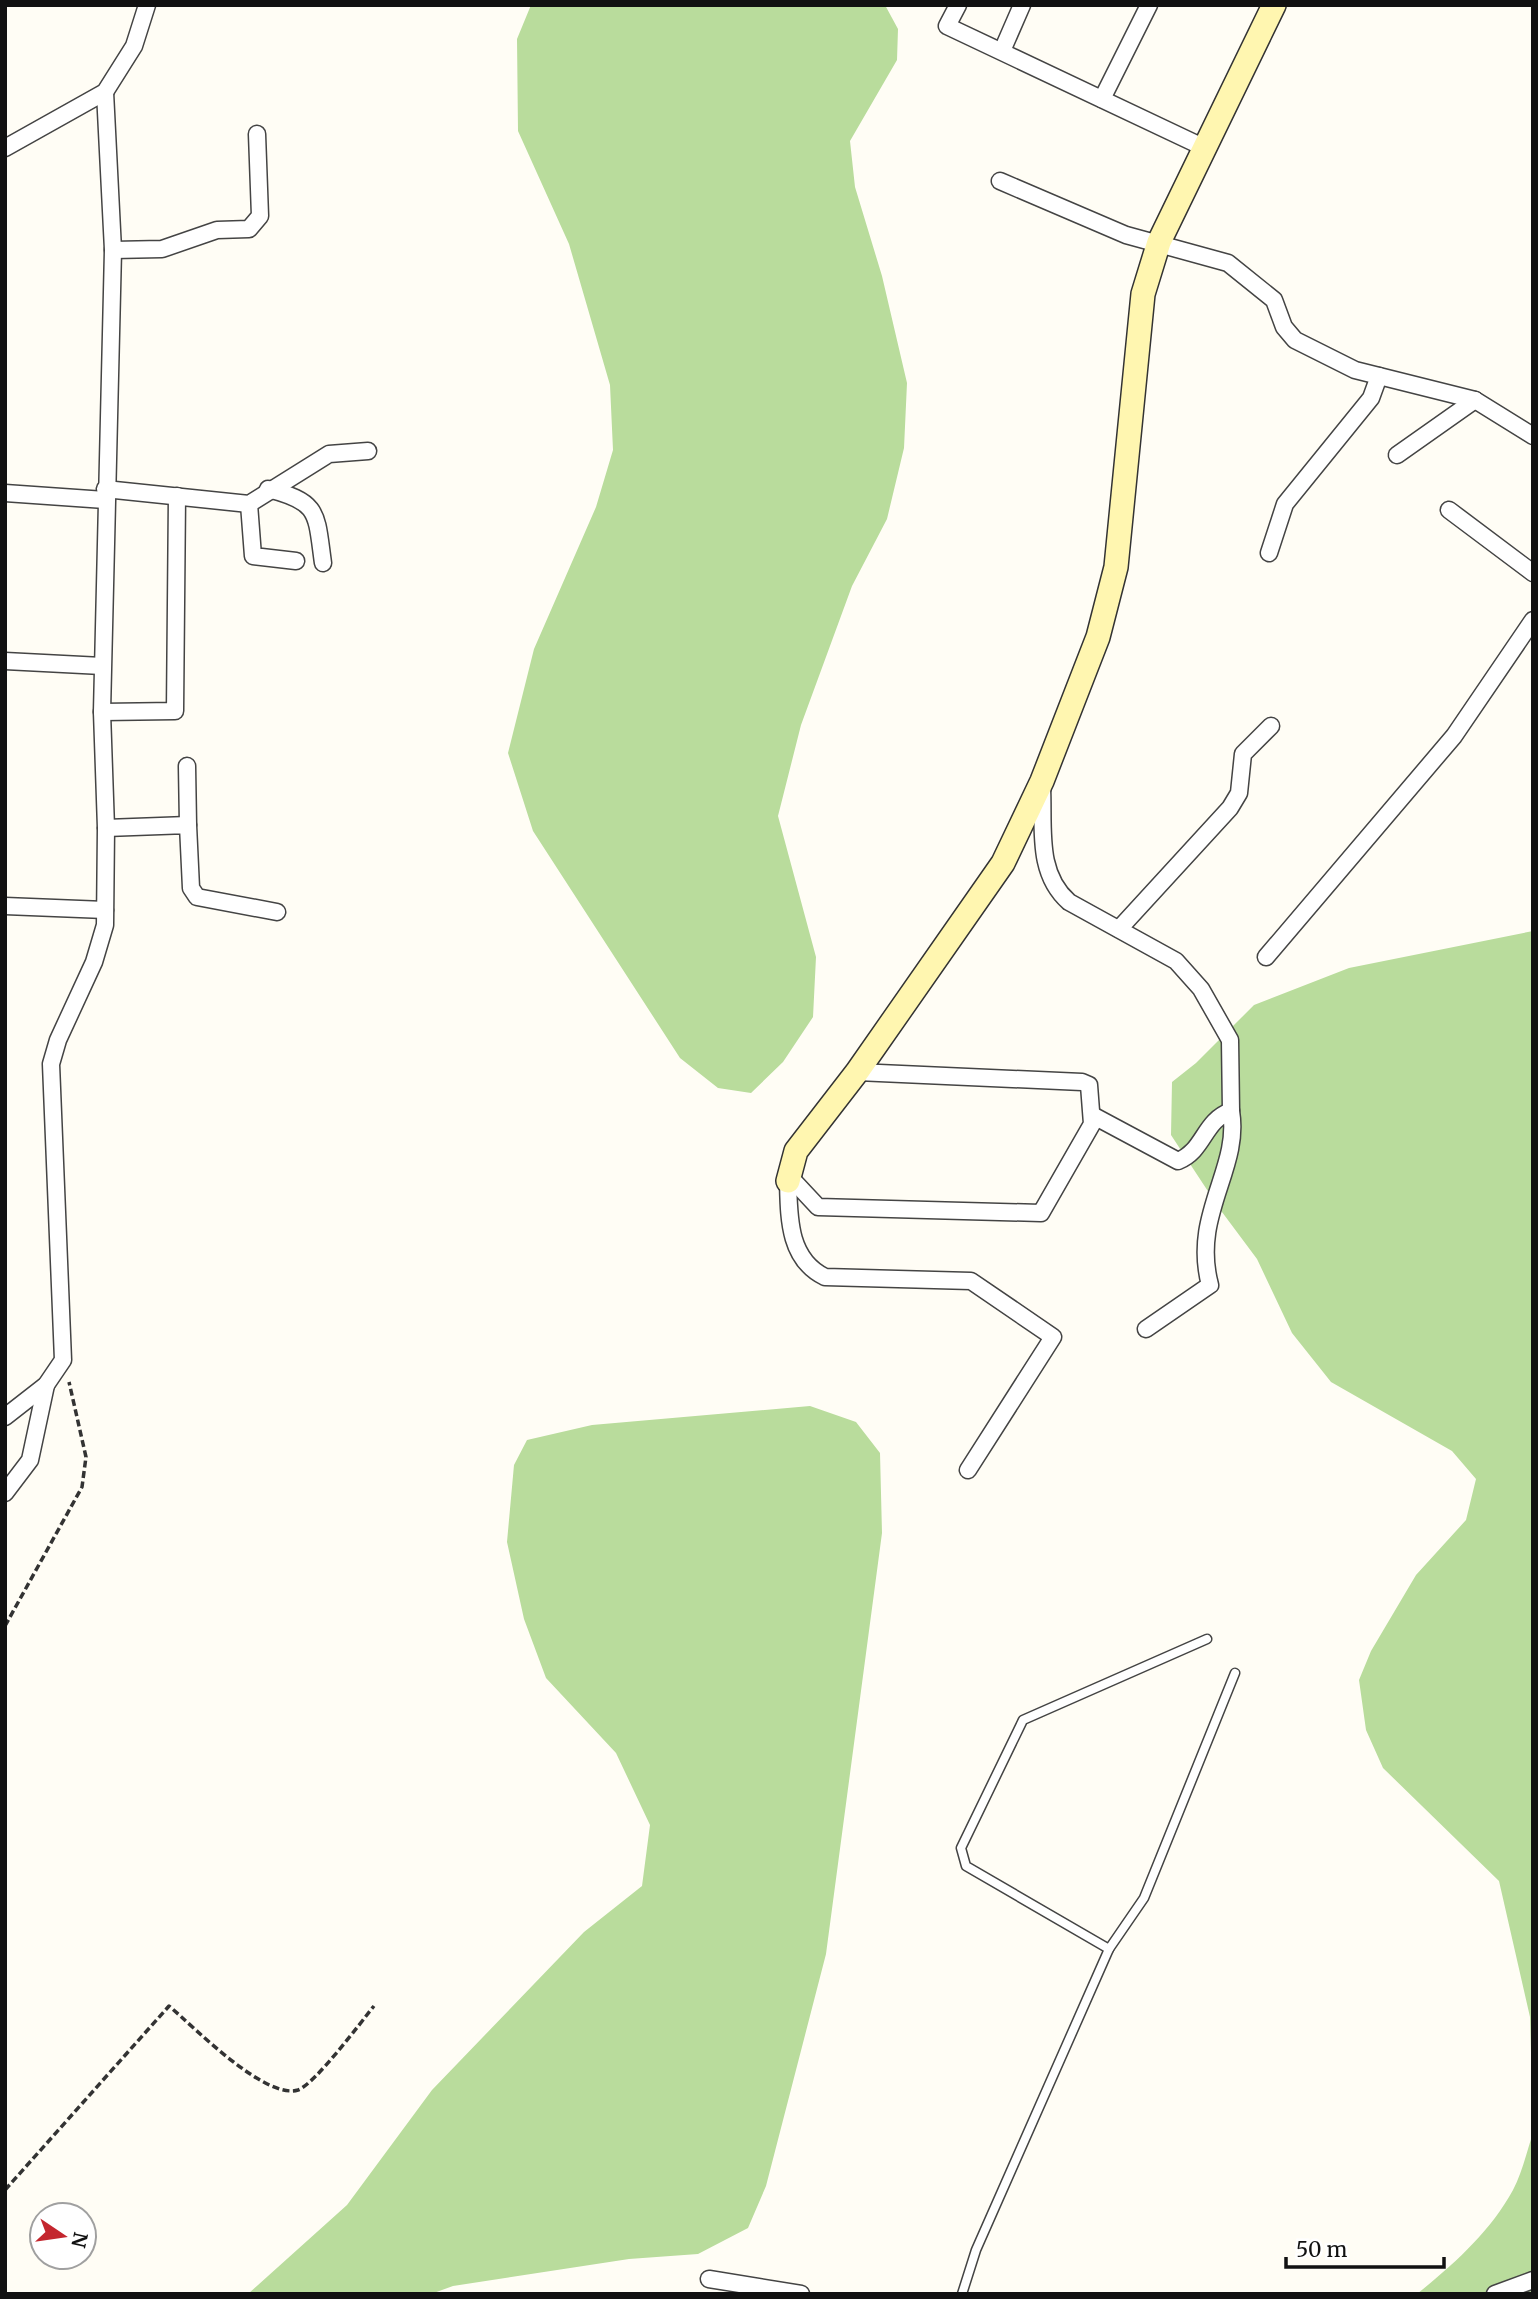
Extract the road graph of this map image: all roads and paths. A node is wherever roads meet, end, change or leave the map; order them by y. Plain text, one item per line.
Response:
1 (147, 5) edge
2 (958, 5) edge
3 (1022, 5) edge
4 (1149, 5) edge
5 (1274, 5) edge
6 (1002, 51) junction
7 (105, 92) junction
8 (1102, 99) junction
9 (257, 134) dead end
10 (5, 148) edge
11 (1205, 148) junction
12 (1000, 181) dead end
13 (1159, 242) junction
14 (113, 250) junction
15 (1380, 376) junction
16 (1475, 400) junction
17 (1533, 436) edge
18 (368, 451) dead end
19 (1397, 455) dead end
20 (268, 489) junction
21 (5, 493) edge
22 (105, 495) junction
23 (177, 496) junction
24 (249, 503) junction
25 (1449, 510) dead end
26 (1269, 553) dead end
27 (296, 561) dead end
28 (323, 563) dead end
29 (1533, 573) edge
30 (1533, 620) edge
31 (5, 661) edge
32 (102, 666) junction
33 (102, 712) junction
34 (1271, 726) dead end
35 (187, 766) dead end
36 (1042, 781) junction
37 (188, 825) junction
38 (106, 828) junction
39 (5, 906) edge
40 (105, 910) junction
41 (277, 912) dead end
42 (1119, 929) junction
43 (1266, 957) dead end
44 (857, 1072) junction
45 (1231, 1111) junction
46 (1092, 1115) junction
47 (788, 1178) junction
48 (1146, 1329) dead end
49 (63, 1360) junction
50 (46, 1385) junction
51 (5, 1417) edge
52 (968, 1469) dead end
53 (5, 1493) edge
54 (5, 1626) edge
55 (1208, 1639) dead end
56 (1235, 1672) dead end
57 (1109, 1949) junction
58 (374, 2006) dead end
59 (5, 2190) edge
60 (709, 2279) dead end
61 (1533, 2280) edge
62 (801, 2294) edge
63 (962, 2294) edge
64 (1495, 2294) edge

1 - 7 street
2 - 6 street
3 - 6 street
4 - 8 street
5 - 11 street
6 - 8 street
7 - 10 street
7 - 14 street
8 - 11 street
9 - 14 street
11 - 13 street
12 - 13 street
13 - 15 street
13 - 36 street
14 - 22 street
15 - 16 street
15 - 26 street
16 - 17 street
16 - 19 street
18 - 20 street
20 - 24 street
20 - 28 street
21 - 22 street
22 - 23 street
22 - 32 street
23 - 24 street
23 - 33 street
24 - 27 street
25 - 29 street
30 - 43 street
31 - 32 street
32 - 33 street
33 - 38 street
34 - 42 street
35 - 37 street
36 - 42 street
36 - 44 street
37 - 38 street
37 - 41 street
38 - 40 street
39 - 40 street
40 - 49 street
42 - 45 street
44 - 46 street
44 - 47 street
45 - 46 street
45 - 48 street
46 - 47 street
47 - 52 street
49 - 50 street
49 - 54 path
50 - 51 street
50 - 53 street
55 - 57 lane
56 - 57 lane
57 - 63 lane
58 - 59 path
60 - 62 street
61 - 64 street

